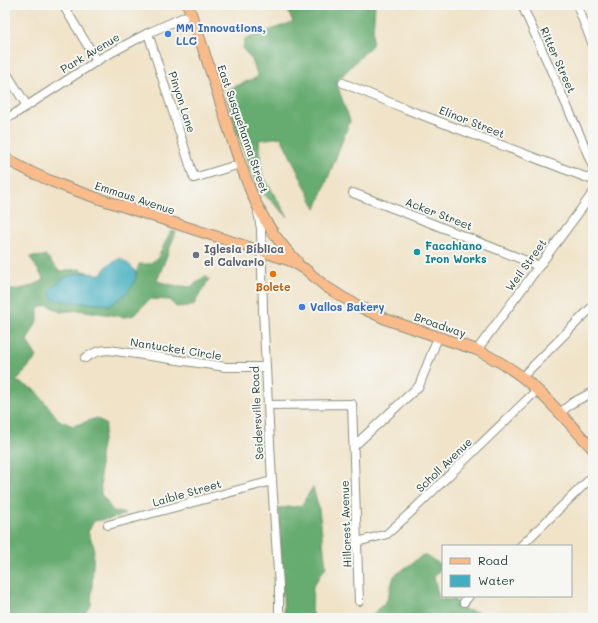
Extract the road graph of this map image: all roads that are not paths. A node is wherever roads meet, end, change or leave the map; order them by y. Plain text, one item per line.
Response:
1 (63, 5) edge
2 (522, 5) edge
3 (577, 5) edge
4 (190, 9) edge
5 (148, 33) junction
6 (593, 44) edge
7 (97, 61) junction
8 (5, 71) edge
9 (344, 83) dead end
10 (27, 106) junction
11 (5, 120) edge
12 (5, 158) edge
13 (240, 164) junction
14 (593, 168) edge
15 (593, 180) edge
16 (353, 193) dead end
17 (593, 193) edge
18 (257, 207) junction
19 (261, 251) junction
20 (539, 266) junction
21 (305, 270) junction
22 (593, 306) edge
23 (438, 337) junction
24 (477, 350) junction
25 (85, 358) dead end
26 (266, 367) junction
27 (522, 377) junction
28 (537, 390) junction
29 (593, 392) edge
30 (268, 405) junction
31 (560, 413) junction
32 (354, 446) junction
33 (593, 449) edge
34 (593, 476) edge
35 (272, 481) junction
36 (108, 526) dead end
37 (357, 542) junction
38 (522, 545) edge
39 (359, 601) dead end
40 (279, 618) edge

1 - 7 street
2 - 14 street, Ritter Street
3 - 6 street
4 - 5 street, Park Avenue
4 - 13 main road, East Susquehanna Street
5 - 7 street, Park Avenue
5 - 13 street, Pinyon Lane
7 - 10 street, Park Avenue
8 - 10 street
9 - 15 street, Elinor Street
10 - 11 street, Park Avenue
12 - 19 main road, Emmaus Avenue
13 - 18 main road, East Susquehanna Street
16 - 20 street, Acker Street
17 - 20 street, Weil Street
18 - 19 street, Seidersville Road
18 - 21 main road, East Susquehanna Street
19 - 21 main road, Broadway
19 - 26 street, Seidersville Road
20 - 24 street, Weil Street
21 - 23 main road, Broadway
22 - 27 street
23 - 24 main road, Broadway
23 - 32 street
24 - 27 main road, Broadway
25 - 26 street, Nantucket Circle
26 - 30 street, Seidersville Road
27 - 28 main road, Broadway
28 - 31 main road, Broadway
28 - 37 street, Scholl Avenue
29 - 31 street
30 - 32 street, Hillcrest Avenue
30 - 35 street, Seidersville Road
31 - 33 main road, Broadway
32 - 37 street, Hillcrest Avenue
34 - 38 street
35 - 36 street, Laible Street
35 - 40 street, Seidersville Road
37 - 39 street, Hillcrest Avenue

